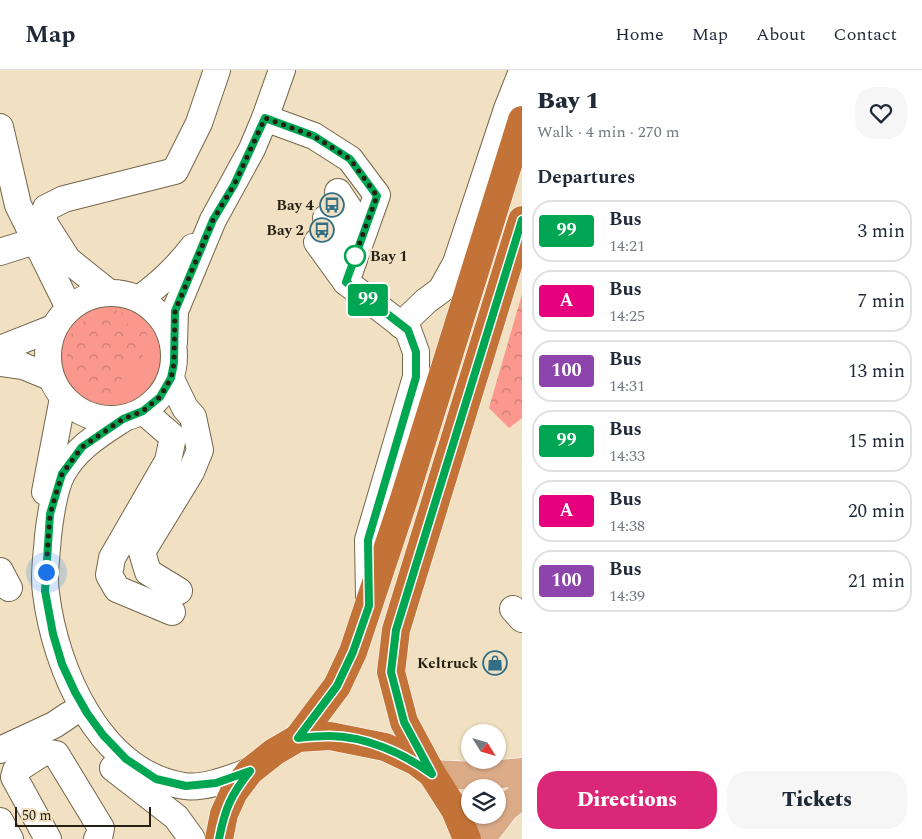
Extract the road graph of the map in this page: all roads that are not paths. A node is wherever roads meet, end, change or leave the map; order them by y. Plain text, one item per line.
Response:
1 (217, 70) edge
2 (282, 70) edge
3 (522, 71) edge
4 (265, 118) junction
5 (522, 120) edge
6 (0, 126) edge
7 (213, 220) junction
8 (522, 220) edge
9 (39, 231) junction
10 (0, 252) edge
11 (354, 258) junction
12 (108, 292) junction
13 (139, 299) junction
14 (61, 318) junction
15 (401, 325) junction
16 (174, 348) junction
17 (0, 349) edge
18 (0, 363) edge
19 (171, 378) junction
20 (56, 388) junction
21 (133, 415) junction
22 (369, 606) junction
23 (69, 716) junction
24 (298, 738) junction
25 (0, 750) edge
26 (250, 771) junction
27 (522, 772) edge
28 (432, 774) junction
29 (522, 795) edge
30 (0, 821) edge
31 (10, 839) edge
32 (48, 839) edge
33 (97, 839) edge
34 (192, 839) edge
35 (219, 839) edge
36 (467, 839) edge
37 (481, 839) edge

1 - 9 street
2 - 4 street
3 - 15 street
4 - 7 street
4 - 11 street
5 - 22 highway
6 - 9 street
7 - 13 street
7 - 16 street
8 - 28 highway
9 - 10 street
9 - 12 street
9 - 14 street
11 - 11 street
11 - 15 street
12 - 13 street
12 - 14 street
13 - 16 street
14 - 17 street
14 - 20 street
15 - 22 street
16 - 19 street
18 - 20 street
19 - 21 street
19 - 21 street
20 - 21 street
20 - 23 street
21 - 26 street
22 - 24 highway
23 - 25 street
23 - 34 street
24 - 26 highway
24 - 28 highway
26 - 35 highway
27 - 28 main road
28 - 36 highway
29 - 37 main road
30 - 31 street
32 - 33 street

